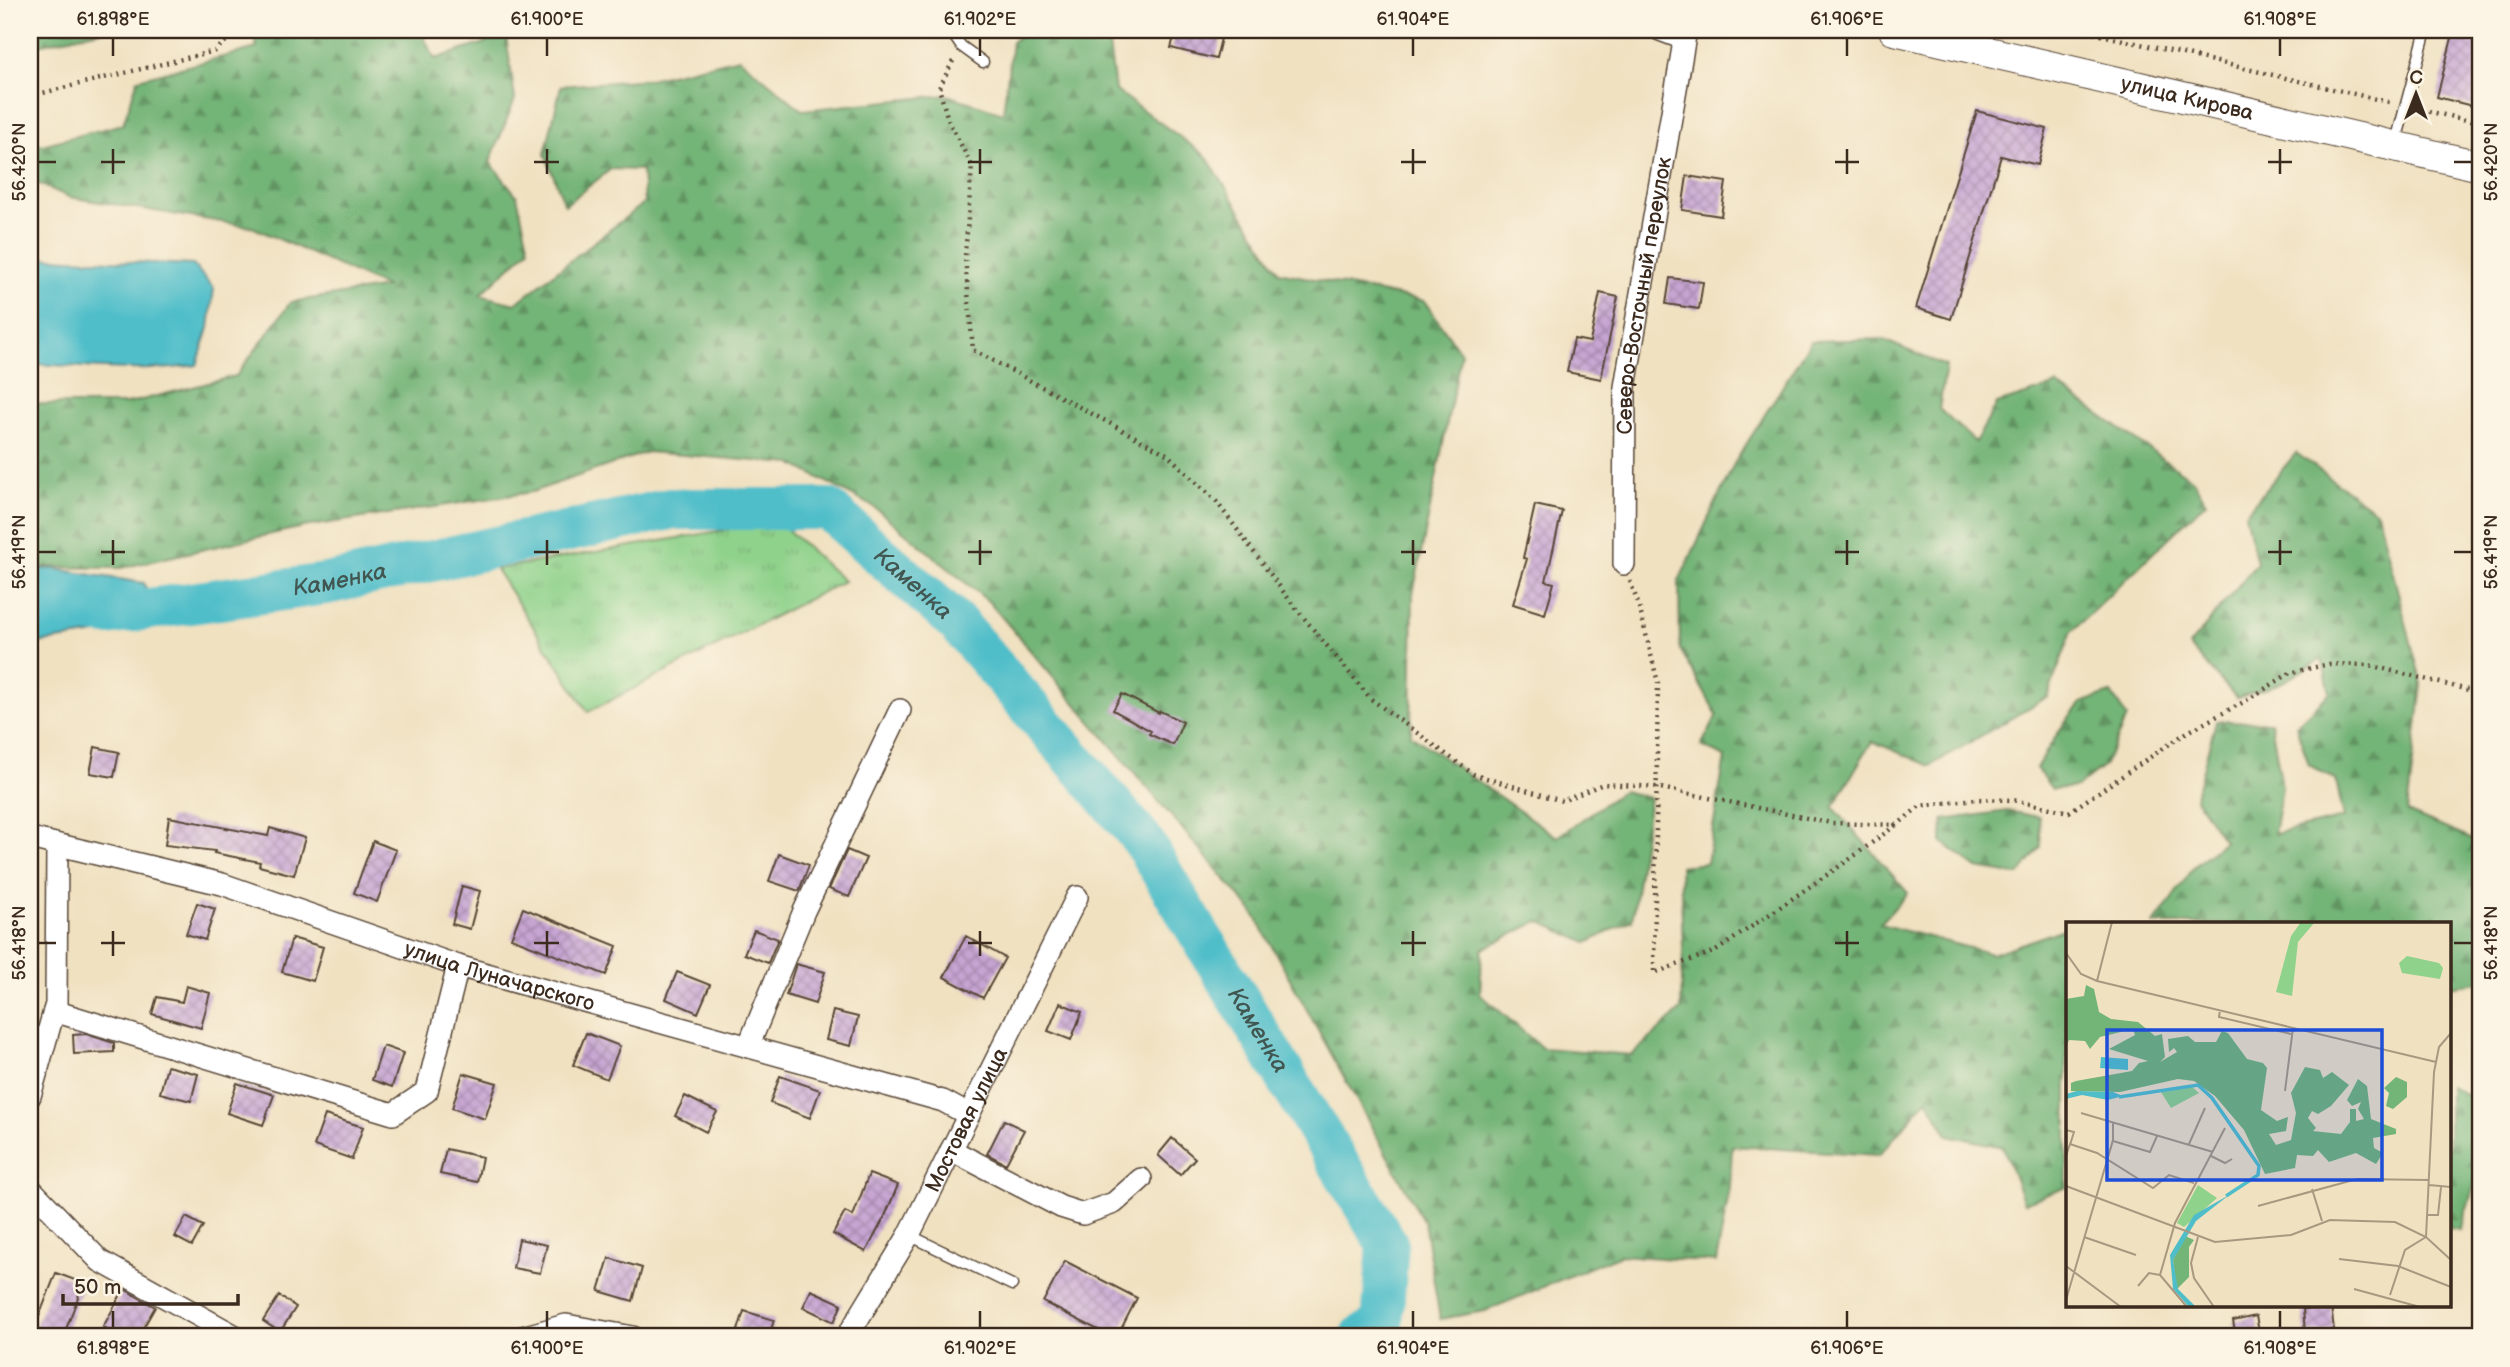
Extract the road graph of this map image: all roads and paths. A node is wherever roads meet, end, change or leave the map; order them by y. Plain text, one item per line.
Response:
1 (238, 30) edge
2 (952, 30) edge
3 (1660, 30) edge
4 (1894, 30) edge
5 (2080, 30) edge
6 (2426, 30) edge
7 (1685, 34) edge
8 (961, 46) junction
9 (983, 62) dead end
10 (30, 96) edge
11 (2405, 106) junction
12 (2480, 123) edge
13 (2395, 145) junction
14 (2480, 166) edge
15 (1624, 564) joint
16 (2480, 693) edge
17 (900, 710) dead end
18 (1656, 788) junction
19 (1897, 825) junction
20 (30, 838) edge
21 (57, 846) junction
22 (1077, 897) dead end
23 (458, 966) junction
24 (54, 1012) junction
25 (748, 1047) junction
26 (30, 1096) edge
27 (968, 1115) junction
28 (951, 1150) junction
29 (1141, 1179) dead end
30 (30, 1188) edge
31 (909, 1235) junction
32 (1012, 1285) dead end
33 (237, 1337) edge
34 (522, 1337) edge
35 (633, 1337) edge
36 (847, 1337) edge

1 - 10 path
2 - 8 lane
3 - 7 street
4 - 13 street, улица Кирова
5 - 11 path
6 - 11 lane
7 - 15 street, Северо-Восточный переулок
8 - 9 lane
8 - 18 path
11 - 12 path
11 - 13 lane
13 - 14 street, улица Кирова
15 - 18 path
16 - 19 path
17 - 25 street
18 - 19 path
18 - 19 path
20 - 21 street, улица Луначарского
21 - 23 street, улица Луначарского
21 - 24 street
22 - 27 street, Мостовая улица
23 - 24 street
23 - 25 street, улица Луначарского
24 - 26 street
25 - 27 street, улица Луначарского
27 - 28 street, Мостовая улица
28 - 29 street
28 - 31 street, Мостовая улица
30 - 33 street
31 - 32 lane
31 - 36 street, Мостовая улица
34 - 35 street

